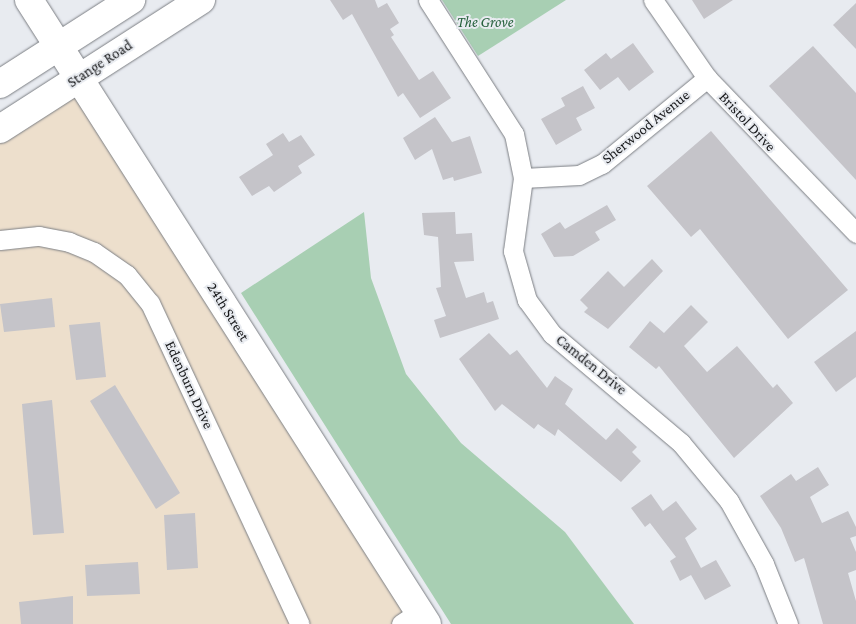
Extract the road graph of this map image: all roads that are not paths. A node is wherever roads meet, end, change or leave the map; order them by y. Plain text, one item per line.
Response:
1 (29, 0) edge
2 (131, 0) edge
3 (201, 0) edge
4 (428, 0) edge
5 (653, 0) edge
6 (58, 47) junction
7 (706, 78) junction
8 (78, 79) junction
9 (0, 84) edge
10 (0, 129) edge
11 (523, 178) junction
12 (856, 233) edge
13 (0, 240) edge
14 (416, 620) edge
15 (300, 624) edge
16 (788, 624) edge

1 - 6 main road, 24th Street
2 - 6 main road
3 - 8 main road, Stange Road
4 - 11 street, Camden Drive
5 - 7 street, Bristol Drive
6 - 8 main road, 24th Street
6 - 9 main road
7 - 11 street, Sherwood Avenue
7 - 12 street, Bristol Drive
8 - 10 main road, Stange Road
8 - 14 main road, 24th Street
11 - 16 street, Camden Drive
13 - 15 street, Edenburn Drive

